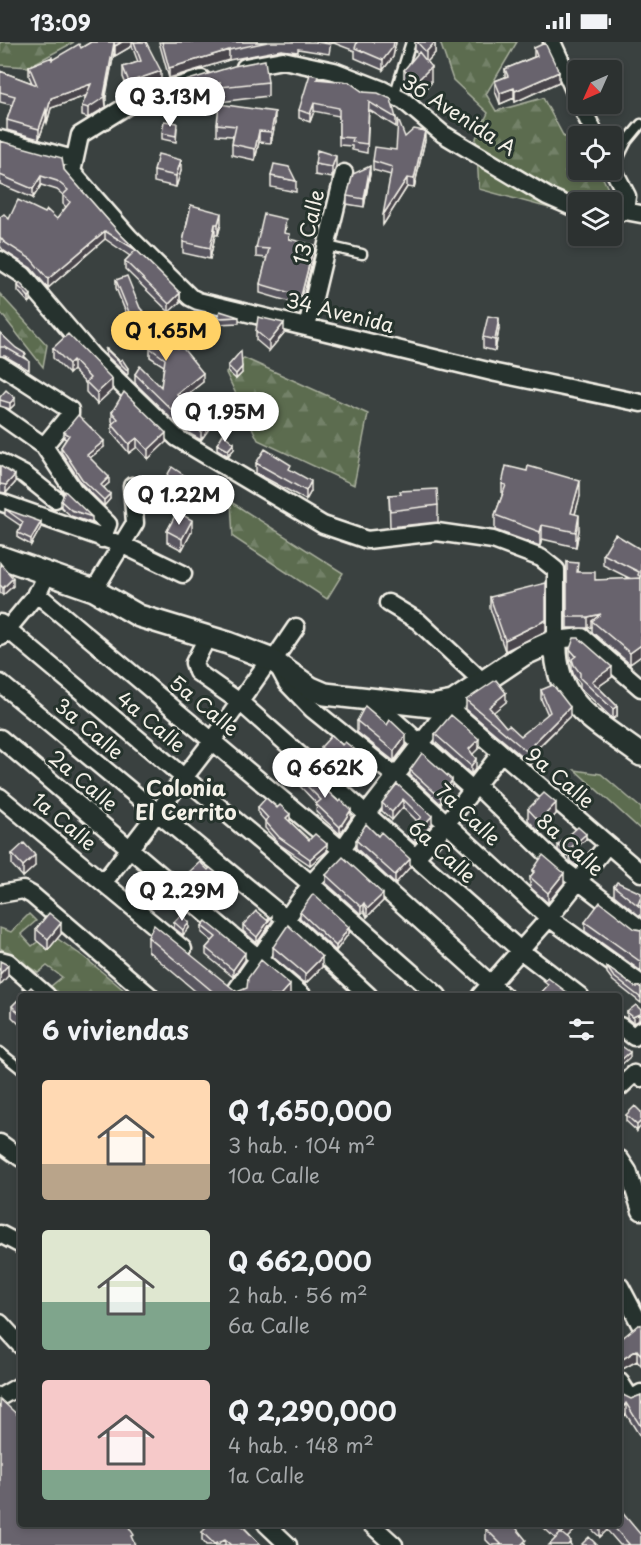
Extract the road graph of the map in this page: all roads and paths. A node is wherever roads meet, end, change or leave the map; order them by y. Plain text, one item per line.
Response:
1 (411, 42) edge
2 (552, 42) edge
3 (568, 76) edge
4 (394, 96) junction
5 (641, 124) edge
6 (0, 139) edge
7 (622, 151) edge
8 (74, 159) junction
9 (344, 173) dead end
10 (619, 180) edge
11 (568, 205) edge
12 (626, 213) edge
13 (327, 246) junction
14 (362, 254) dead end
15 (0, 260) edge
16 (307, 327) junction
17 (4, 367) edge
18 (641, 403) edge
19 (0, 415) edge
20 (44, 446) junction
21 (0, 462) edge
22 (132, 486) dead end
23 (55, 499) dead end
24 (0, 502) edge
25 (102, 539) junction
26 (123, 545) junction
27 (0, 557) edge
28 (47, 574) junction
29 (183, 574) dead end
30 (94, 590) junction
31 (36, 593) junction
32 (388, 603) dead end
33 (296, 627) dead end
34 (2, 630) edge
35 (207, 638) junction
36 (556, 640) junction
37 (274, 662) junction
38 (482, 681) junction
39 (0, 683) edge
40 (641, 688) edge
41 (369, 698) junction
42 (241, 703) junction
43 (454, 707) junction
44 (0, 738) edge
45 (213, 740) junction
46 (419, 743) junction
47 (500, 754) junction
48 (641, 755) edge
49 (184, 777) junction
50 (395, 777) junction
51 (475, 788) junction
52 (0, 797) edge
53 (156, 813) junction
54 (367, 813) junction
55 (447, 823) junction
56 (607, 845) junction
57 (131, 849) junction
58 (342, 850) junction
59 (416, 857) junction
60 (641, 873) edge
61 (104, 882) junction
62 (577, 882) junction
63 (311, 884) junction
64 (0, 894) edge
65 (549, 918) junction
66 (286, 919) junction
67 (641, 929) edge
68 (519, 950) junction
69 (259, 958) junction
70 (0, 960) edge
71 (200, 963) edge
72 (641, 984) edge
73 (233, 991) edge
74 (44, 993) edge
75 (146, 993) edge
76 (300, 993) edge
77 (366, 993) edge
78 (435, 993) edge
79 (492, 993) edge
80 (576, 993) edge
81 (622, 1027) edge
82 (638, 1033) edge
83 (0, 1052) edge
84 (18, 1067) edge
85 (641, 1078) edge
86 (622, 1083) edge
87 (0, 1143) edge
88 (18, 1156) edge
89 (627, 1168) edge
90 (641, 1211) edge
91 (0, 1234) edge
92 (18, 1243) edge
93 (622, 1290) edge
94 (0, 1323) edge
95 (641, 1326) edge
96 (18, 1343) edge
97 (622, 1384) edge
98 (18, 1386) edge
99 (635, 1396) edge
100 (0, 1397) edge
101 (269, 1527) edge
102 (374, 1527) edge
103 (288, 1545) edge
104 (394, 1545) edge

1 - 4 lane
2 - 3 street
4 - 8 street, 36 Avenida A
4 - 11 street, 36 Avenida A
5 - 7 lane
6 - 8 street
8 - 16 street, 34 Avenida
9 - 13 street, 13 Calle
10 - 12 street
13 - 14 lane
13 - 16 street, 13 Calle
15 - 36 street
16 - 18 street, 34 Avenida
17 - 20 street
19 - 20 street
20 - 25 street
21 - 23 street
22 - 26 street
24 - 25 street
25 - 26 street
26 - 29 street
26 - 30 street
27 - 28 street
28 - 30 street
28 - 31 street
30 - 35 street
31 - 34 street
31 - 45 street, 5a Calle
32 - 38 street
33 - 37 street
34 - 49 street, 4a Calle
35 - 37 street
35 - 42 street, 6a Calle
36 - 38 street
36 - 40 street
36 - 48 street
37 - 41 street
37 - 42 street
37 - 50 street, 7a Calle
38 - 43 street
39 - 53 street, 3a Calle
41 - 43 street
41 - 46 street, 8a Calle
42 - 45 street
42 - 54 street, 6a Calle
43 - 46 street
43 - 47 street, 9a Calle
44 - 57 street, 2a Calle
45 - 49 street
45 - 58 street, 5a Calle
46 - 50 street
46 - 51 street, 8a Calle
47 - 51 street
47 - 56 street, 9a Calle
49 - 53 street
49 - 63 street, 4a Calle
50 - 54 street
50 - 55 street, 7a Calle
51 - 55 street
51 - 62 street, 8a Calle
52 - 61 street, 1a Calle
53 - 57 street
53 - 66 street, 3a Calle
54 - 58 street
54 - 59 street, 6a Calle
55 - 59 street
55 - 65 street, 7a Calle
56 - 60 street, 9a Calle
56 - 62 street
57 - 61 street
57 - 69 street, 2a Calle
58 - 63 street
58 - 79 street, 5a Calle
59 - 68 street, 6a Calle
61 - 71 street, 1a Calle
62 - 65 street
62 - 67 street, 8a Calle
63 - 66 street
63 - 78 street, 4a Calle
64 - 75 street
65 - 68 street
65 - 72 street, 7a Calle
66 - 69 street
66 - 77 street, 3a Calle
68 - 79 street
68 - 80 street, 6a Calle
69 - 73 street
69 - 76 street, 2a Calle
70 - 74 street
81 - 82 street
83 - 84 lane
85 - 86 street
87 - 88 street
89 - 90 street
91 - 92 street
93 - 95 street
94 - 96 street
97 - 99 street
98 - 100 street
101 - 103 street
102 - 104 street

